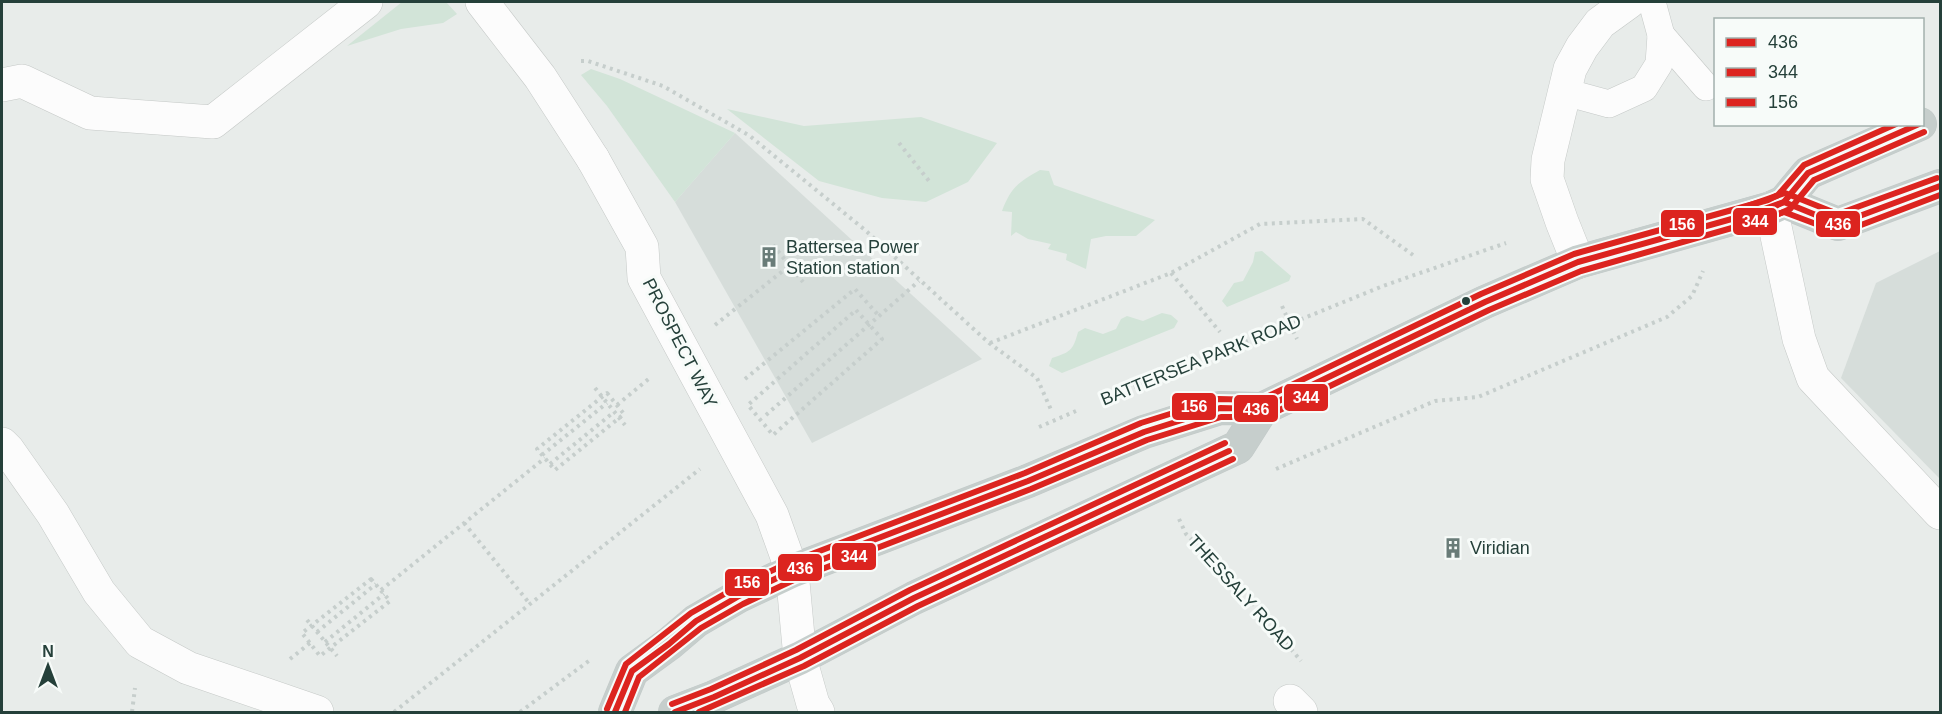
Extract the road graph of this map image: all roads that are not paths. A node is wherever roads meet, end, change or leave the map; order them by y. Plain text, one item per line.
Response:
1 (366, 2) edge
2 (482, 2) edge
3 (1629, 2) edge
4 (1652, 2) edge
5 (1661, 35) junction
6 (2, 85) edge
7 (1706, 87) dead end
8 (1564, 92) junction
9 (1941, 116) edge
10 (1924, 123) edge
11 (1916, 126) edge
12 (1941, 186) edge
13 (1777, 205) junction
14 (1578, 261) junction
15 (1262, 410) junction
16 (2, 444) edge
17 (1941, 513) edge
18 (792, 571) junction
19 (800, 658) junction
20 (317, 712) edge
21 (615, 712) edge
22 (675, 712) edge
23 (818, 712) edge

1 - 6 street
2 - 18 street, PROSPECT WAY
3 - 8 street
4 - 5 lane
5 - 7 lane
5 - 8 lane
8 - 14 street
9 - 10 highway
11 - 13 highway
12 - 13 highway
13 - 14 highway
13 - 17 street
14 - 15 highway
15 - 18 highway
15 - 19 highway
16 - 20 street
18 - 19 street, PROSPECT WAY
18 - 21 highway
19 - 22 highway
19 - 23 street, PROSPECT WAY

